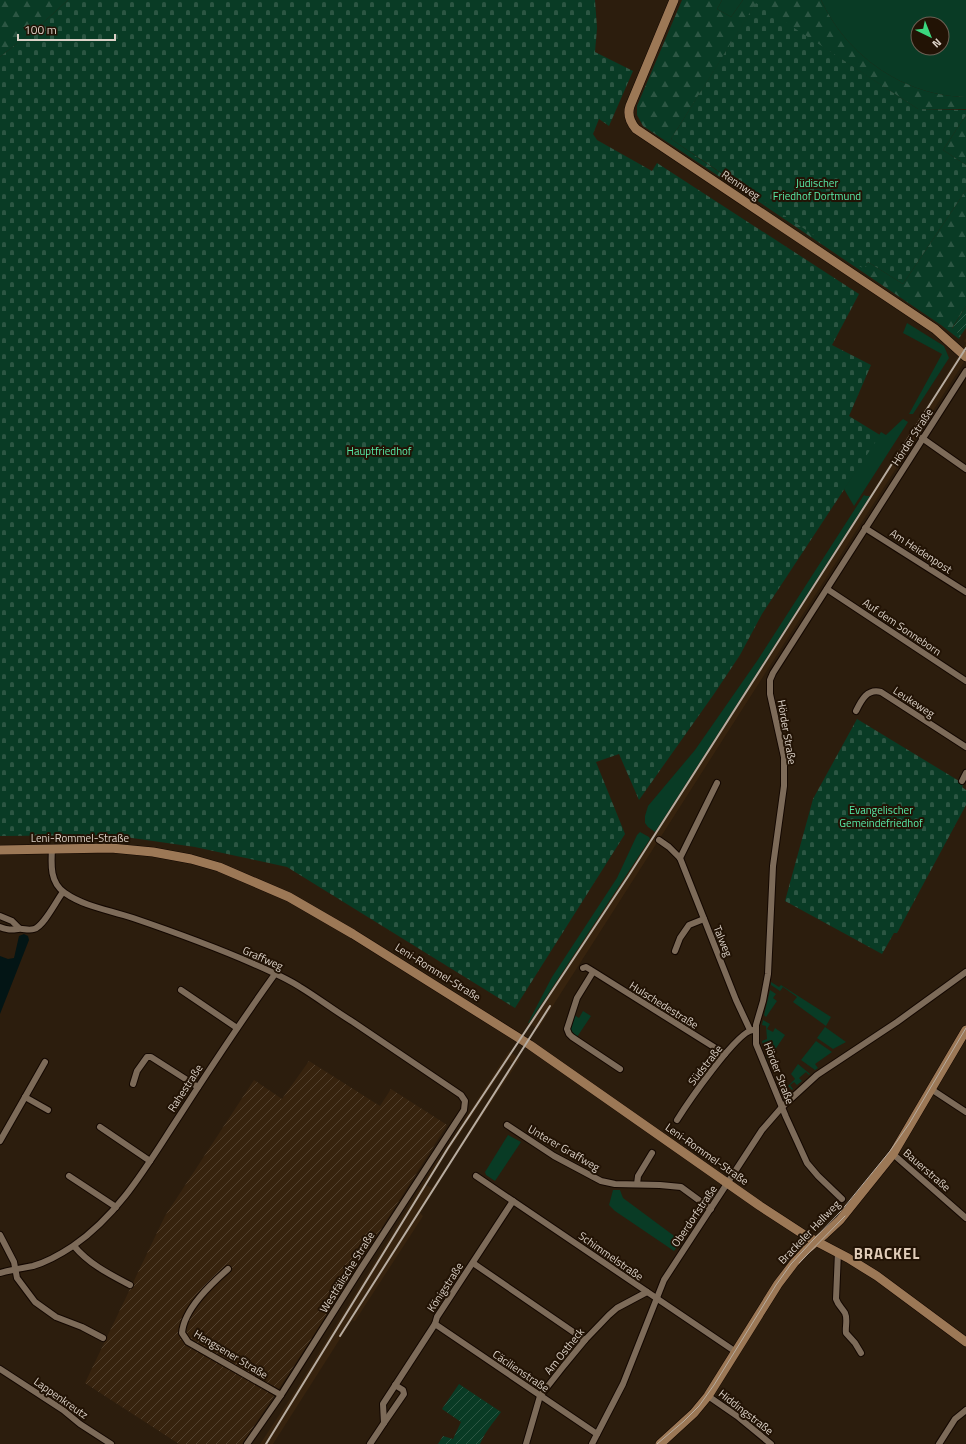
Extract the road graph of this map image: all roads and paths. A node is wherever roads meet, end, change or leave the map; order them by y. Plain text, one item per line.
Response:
1 (674, 0) edge
2 (966, 358) edge
3 (966, 371) edge
4 (922, 438) junction
5 (966, 469) edge
6 (865, 528) junction
7 (827, 589) junction
8 (966, 592) edge
9 (966, 681) edge
10 (856, 711) dead end
11 (966, 747) edge
12 (966, 773) edge
13 (962, 781) dead end
14 (716, 783) dead end
15 (659, 840) dead end
16 (52, 849) junction
17 (0, 850) edge
18 (680, 858) junction
19 (63, 892) junction
20 (0, 916) edge
21 (704, 919) junction
22 (0, 927) edge
23 (19, 928) junction
24 (675, 951) dead end
25 (583, 968) dead end
26 (593, 972) junction
27 (966, 972) edge
28 (275, 974) junction
29 (181, 990) dead end
30 (237, 1028) junction
31 (752, 1030) junction
32 (966, 1030) edge
33 (725, 1054) junction
34 (45, 1062) dead end
35 (620, 1069) dead end
36 (133, 1084) dead end
37 (198, 1087) junction
38 (931, 1089) junction
39 (25, 1097) junction
40 (782, 1107) junction
41 (48, 1110) dead end
42 (464, 1110) joint
43 (966, 1112) edge
44 (676, 1120) dead end
45 (507, 1125) dead end
46 (100, 1127) dead end
47 (0, 1141) edge
48 (652, 1153) dead end
49 (893, 1154) junction
50 (150, 1161) junction
51 (69, 1176) dead end
52 (476, 1176) dead end
53 (637, 1184) junction
54 (727, 1184) junction
55 (842, 1199) dead end
56 (513, 1201) junction
57 (116, 1208) junction
58 (711, 1209) junction
59 (966, 1218) edge
60 (0, 1235) edge
61 (816, 1241) junction
62 (74, 1246) junction
63 (838, 1252) junction
64 (473, 1263) junction
65 (16, 1269) junction
66 (228, 1269) dead end
67 (0, 1273) edge
68 (130, 1285) dead end
69 (646, 1292) junction
70 (658, 1300) junction
71 (434, 1324) junction
72 (103, 1338) dead end
73 (585, 1340) junction
74 (966, 1342) edge
75 (736, 1352) junction
76 (861, 1353) dead end
77 (0, 1369) edge
78 (395, 1385) junction
79 (281, 1395) junction
80 (540, 1396) junction
81 (708, 1396) junction
82 (966, 1410) edge
83 (384, 1423) junction
84 (597, 1434) junction
85 (111, 1444) edge
86 (247, 1444) edge
87 (370, 1444) edge
88 (526, 1444) edge
89 (592, 1444) edge
90 (660, 1444) edge
91 (771, 1444) edge
92 (939, 1444) edge

1 - 2 main road, Rennweg
3 - 4 street, Hörder Straße
4 - 5 street
4 - 6 street, Hörder Straße
6 - 7 street, Hörder Straße
6 - 8 street, Am Heidenpost
7 - 9 street, Auf dem Sonneborn
7 - 31 street, Hörder Straße
10 - 11 street, Leukeweg
12 - 13 street
14 - 18 street
15 - 18 street, Talweg
16 - 17 main road, Leni-Rommel-Straße
16 - 19 street
16 - 54 main road, Leni-Rommel-Straße
18 - 21 street, Talweg
19 - 23 street
19 - 28 street, Graffweg
20 - 23 street
21 - 24 street
21 - 31 street, Talweg
22 - 23 street
25 - 26 street, Hulschedestraße
26 - 33 street, Hulschedestraße
26 - 35 street
27 - 40 street, Oberdorfstraße
28 - 30 street, Rahestraße
28 - 42 street, Graffweg
29 - 30 street
30 - 37 street, Rahestraße
31 - 33 street, Südstraße
31 - 40 street, Hörder Straße
32 - 38 main road, Brackeler Hellweg
33 - 44 street, Südstraße
34 - 39 street
36 - 37 street
37 - 50 street, Rahestraße
38 - 43 street
38 - 49 main road, Brackeler Hellweg
39 - 41 street
39 - 47 street
40 - 54 street, Oberdorfstraße
40 - 55 street, Hörder Straße
42 - 79 street, Westfälische Straße
45 - 53 street, Unterer Graffweg
46 - 50 street
48 - 53 street
49 - 59 street, Bauerstraße
49 - 61 main road, Brackeler Hellweg
50 - 57 street, Rahestraße
51 - 57 street
52 - 56 street, Schimmelstraße
53 - 58 street, Unterer Graffweg
54 - 58 street, Oberdorfstraße
54 - 61 main road, Leni-Rommel-Straße
56 - 64 street, Königstraße
56 - 69 street, Schimmelstraße
57 - 62 street, Rahestraße
58 - 70 street, Oberdorfstraße
60 - 65 street
61 - 63 main road, Leni-Rommel-Straße
61 - 75 main road, Brackeler Hellweg
62 - 65 street, Rahestraße
62 - 68 street
63 - 74 main road, Leni-Rommel-Straße
63 - 76 street
64 - 71 street, Königstraße
64 - 73 street
65 - 67 street, Rahestraße
65 - 72 street
66 - 79 street, Hengsener Straße
69 - 70 street, Schimmelstraße
69 - 73 street, Am Ostheck
70 - 75 street, Schimmelstraße
70 - 84 street, Oberdorfstraße
71 - 78 street, Königstraße
71 - 80 street, Cäcilienstraße
73 - 80 street, Am Ostheck
75 - 81 main road, Brackeler Hellweg
77 - 85 street, Lappenkreutz
78 - 83 street, Königstraße
78 - 83 street
79 - 86 street, Westfälische Straße
80 - 84 street, Cäcilienstraße
80 - 88 street, Am Ostheck
81 - 90 main road, Brackeler Hellweg
81 - 91 street, Hiddingstraße
82 - 92 street
83 - 87 street
84 - 89 street, Oberdorfstraße

